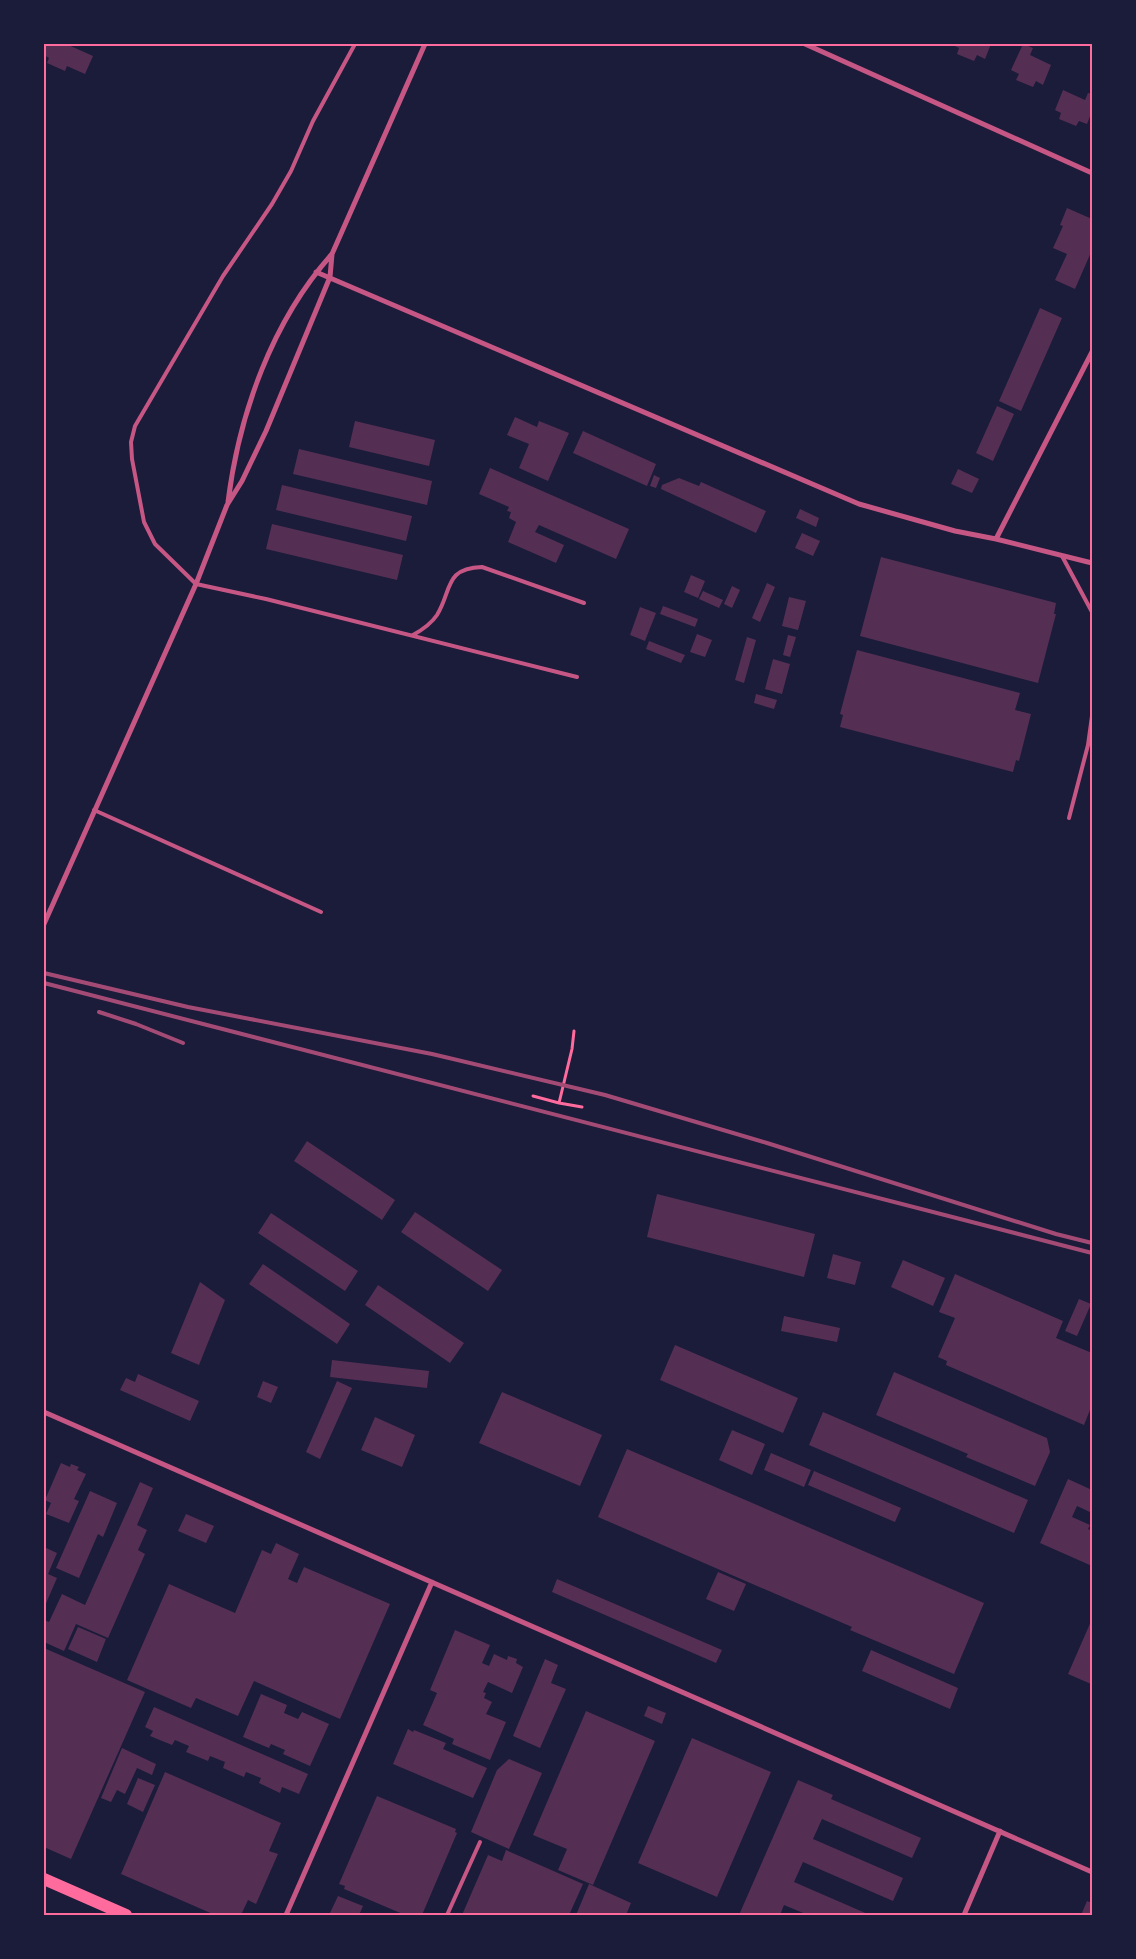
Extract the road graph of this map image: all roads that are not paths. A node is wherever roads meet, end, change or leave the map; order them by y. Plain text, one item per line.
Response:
1 (355, 44) edge
2 (425, 44) edge
3 (805, 44) edge
4 (1092, 173) edge
5 (332, 254) junction
6 (316, 272) junction
7 (330, 277) junction
8 (1092, 352) edge
9 (228, 505) junction
10 (996, 539) junction
11 (1062, 556) junction
12 (1092, 563) edge
13 (196, 584) junction
14 (584, 603) dead end
15 (1092, 612) edge
16 (412, 636) junction
17 (577, 677) dead end
18 (1092, 716) edge
19 (1090, 746) edge
20 (94, 810) junction
21 (1069, 818) dead end
22 (321, 912) dead end
23 (44, 924) edge
24 (44, 1412) edge
25 (432, 1582) junction
26 (1000, 1831) junction
27 (480, 1842) dead end
28 (1092, 1872) edge
29 (44, 1879) edge
30 (126, 1915) edge
31 (286, 1915) edge
32 (447, 1915) edge
33 (964, 1915) edge

1 - 13 lane
2 - 5 street
3 - 4 street
5 - 6 street
5 - 7 street
6 - 7 street
6 - 9 street
7 - 9 street
7 - 10 street
8 - 10 street
9 - 13 street
10 - 11 street
11 - 12 street
11 - 15 lane
13 - 16 lane
13 - 20 street
14 - 16 lane
16 - 17 lane
18 - 19 lane
19 - 21 lane
20 - 22 lane
20 - 23 street
24 - 25 street
25 - 26 street
25 - 31 street
26 - 28 street
26 - 33 street
27 - 32 lane
29 - 30 main road

